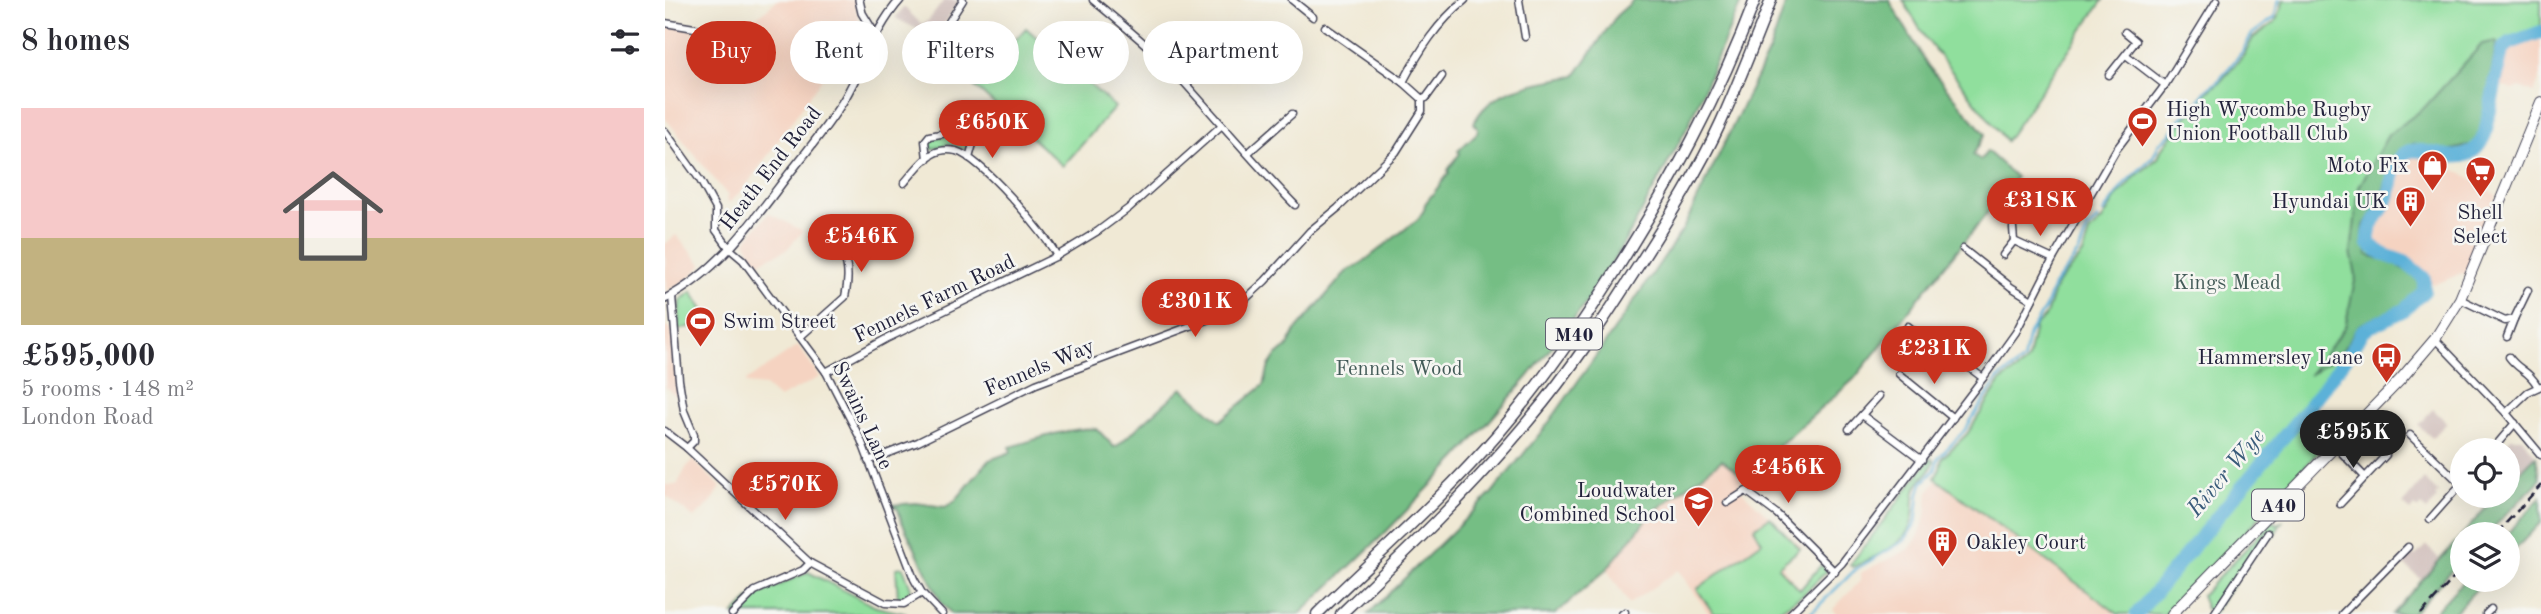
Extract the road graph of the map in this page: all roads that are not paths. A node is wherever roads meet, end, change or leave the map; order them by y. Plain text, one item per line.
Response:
1 (859, 0) edge
2 (900, 0) edge
3 (963, 0) edge
4 (1093, 0) edge
5 (1292, 0) edge
6 (1464, 0) edge
7 (1519, 0) edge
8 (1755, 0) edge
9 (1771, 0) edge
10 (2217, 0) edge
11 (1313, 16) dead end
12 (867, 21) edge
13 (886, 21) edge
14 (949, 21) edge
15 (665, 23) edge
16 (686, 27) edge
17 (1325, 27) dead end
18 (2125, 32) dead end
19 (1525, 37) dead end
20 (1143, 42) edge
21 (2126, 55) junction
22 (2109, 75) dead end
23 (1441, 76) dead end
24 (1403, 82) junction
25 (852, 84) edge
26 (1185, 84) edge
27 (2165, 85) junction
28 (1423, 99) junction
29 (2541, 102) edge
30 (1292, 114) dead end
31 (1222, 125) junction
32 (665, 131) edge
33 (1248, 153) junction
34 (969, 158) junction
35 (927, 159) junction
36 (904, 183) dead end
37 (1295, 205) dead end
38 (2013, 228) dead end
39 (2014, 241) junction
40 (834, 246) dead end
41 (730, 249) junction
42 (1963, 249) dead end
43 (2003, 255) dead end
44 (1057, 256) junction
45 (2053, 259) junction
46 (2528, 290) dead end
47 (668, 298) edge
48 (2460, 299) junction
49 (2032, 300) junction
50 (2514, 319) junction
51 (1907, 326) dead end
52 (800, 337) junction
53 (2507, 337) dead end
54 (2435, 339) junction
55 (2509, 356) dead end
56 (826, 372) junction
57 (1899, 374) dead end
58 (1983, 378) junction
59 (2539, 386) edge
60 (1879, 396) dead end
61 (2506, 413) junction
62 (1862, 415) junction
63 (1953, 418) junction
64 (2515, 423) junction
65 (1849, 429) dead end
66 (665, 431) edge
67 (2410, 435) dead end
68 (2502, 438) edge
69 (2336, 446) junction
70 (687, 448) junction
71 (2386, 455) dead end
72 (2541, 455) edge
73 (1922, 460) junction
74 (868, 461) junction
75 (2450, 473) edge
76 (2365, 477) junction
77 (2450, 497) edge
78 (1727, 503) dead end
79 (2340, 504) dead end
80 (2430, 519) dead end
81 (2268, 533) dead end
82 (2408, 547) dead end
83 (810, 563) junction
84 (1835, 572) junction
85 (922, 593) junction
86 (732, 614) edge
87 (942, 614) edge
88 (1317, 614) edge
89 (1341, 614) edge
90 (1790, 614) edge
91 (2172, 614) edge
92 (2214, 614) edge
93 (2342, 614) edge

1 - 12 street
2 - 13 street, Heath End Road
3 - 14 street
4 - 20 street
5 - 11 street
6 - 24 street
7 - 19 street
8 - 88 highway, M40
9 - 89 highway, M40
10 - 27 street
15 - 16 street
17 - 24 street
18 - 21 street
21 - 22 street
21 - 27 street
23 - 28 street, Fennels Way
24 - 28 street
25 - 41 street, Heath End Road
26 - 31 street
27 - 45 street
28 - 74 street, Fennels Way
29 - 48 main road, A40
30 - 33 street
31 - 33 street
31 - 44 street, Fennels Farm Road
32 - 41 street, Swains Lane
33 - 37 street
34 - 35 street
34 - 35 street
34 - 44 street
35 - 36 street
38 - 39 street
39 - 43 street
39 - 45 street
40 - 52 street
41 - 47 street, Heath End Road
41 - 52 street, Swains Lane
42 - 49 street
44 - 56 street, Fennels Farm Road
45 - 49 street
46 - 50 street
47 - 70 street
48 - 50 street
48 - 54 main road, A40
49 - 58 street
50 - 53 street
51 - 58 street
52 - 56 street, Swains Lane
54 - 61 street
54 - 69 main road, A40
55 - 59 street
56 - 74 street, Swains Lane
57 - 63 street
58 - 63 street
59 - 61 street
60 - 62 street
61 - 64 street
62 - 65 street
62 - 73 street
63 - 73 street
64 - 68 street
64 - 72 street
66 - 70 street
67 - 75 street
69 - 76 street
69 - 91 main road, A40
70 - 83 street
71 - 76 street
73 - 84 street
74 - 85 street, Swains Lane
76 - 79 street
77 - 80 street
78 - 84 street
81 - 92 street
82 - 93 street
83 - 85 street
83 - 86 street
84 - 90 street
85 - 87 street, Swains Lane

